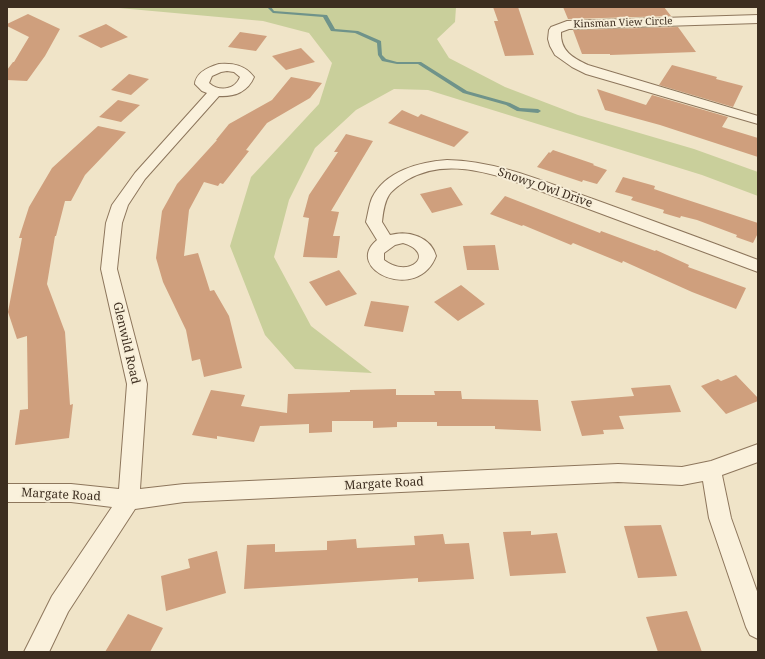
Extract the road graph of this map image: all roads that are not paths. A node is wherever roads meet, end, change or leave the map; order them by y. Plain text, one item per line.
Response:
1 (758, 19) edge
2 (215, 92) dead end
3 (758, 120) edge
4 (386, 241) dead end
5 (758, 266) edge
6 (758, 453) edge
7 (711, 470) junction
8 (7, 493) edge
9 (129, 500) junction
10 (758, 627) edge
11 (36, 652) edge

1 - 3 street, Kinsman View Circle
2 - 9 street, Glenwild Road
4 - 5 street, Snowy Owl Drive
6 - 7 street, Margate Road
7 - 9 street, Margate Road
7 - 10 street
8 - 9 street, Margate Road
9 - 11 street, Glenwild Road

